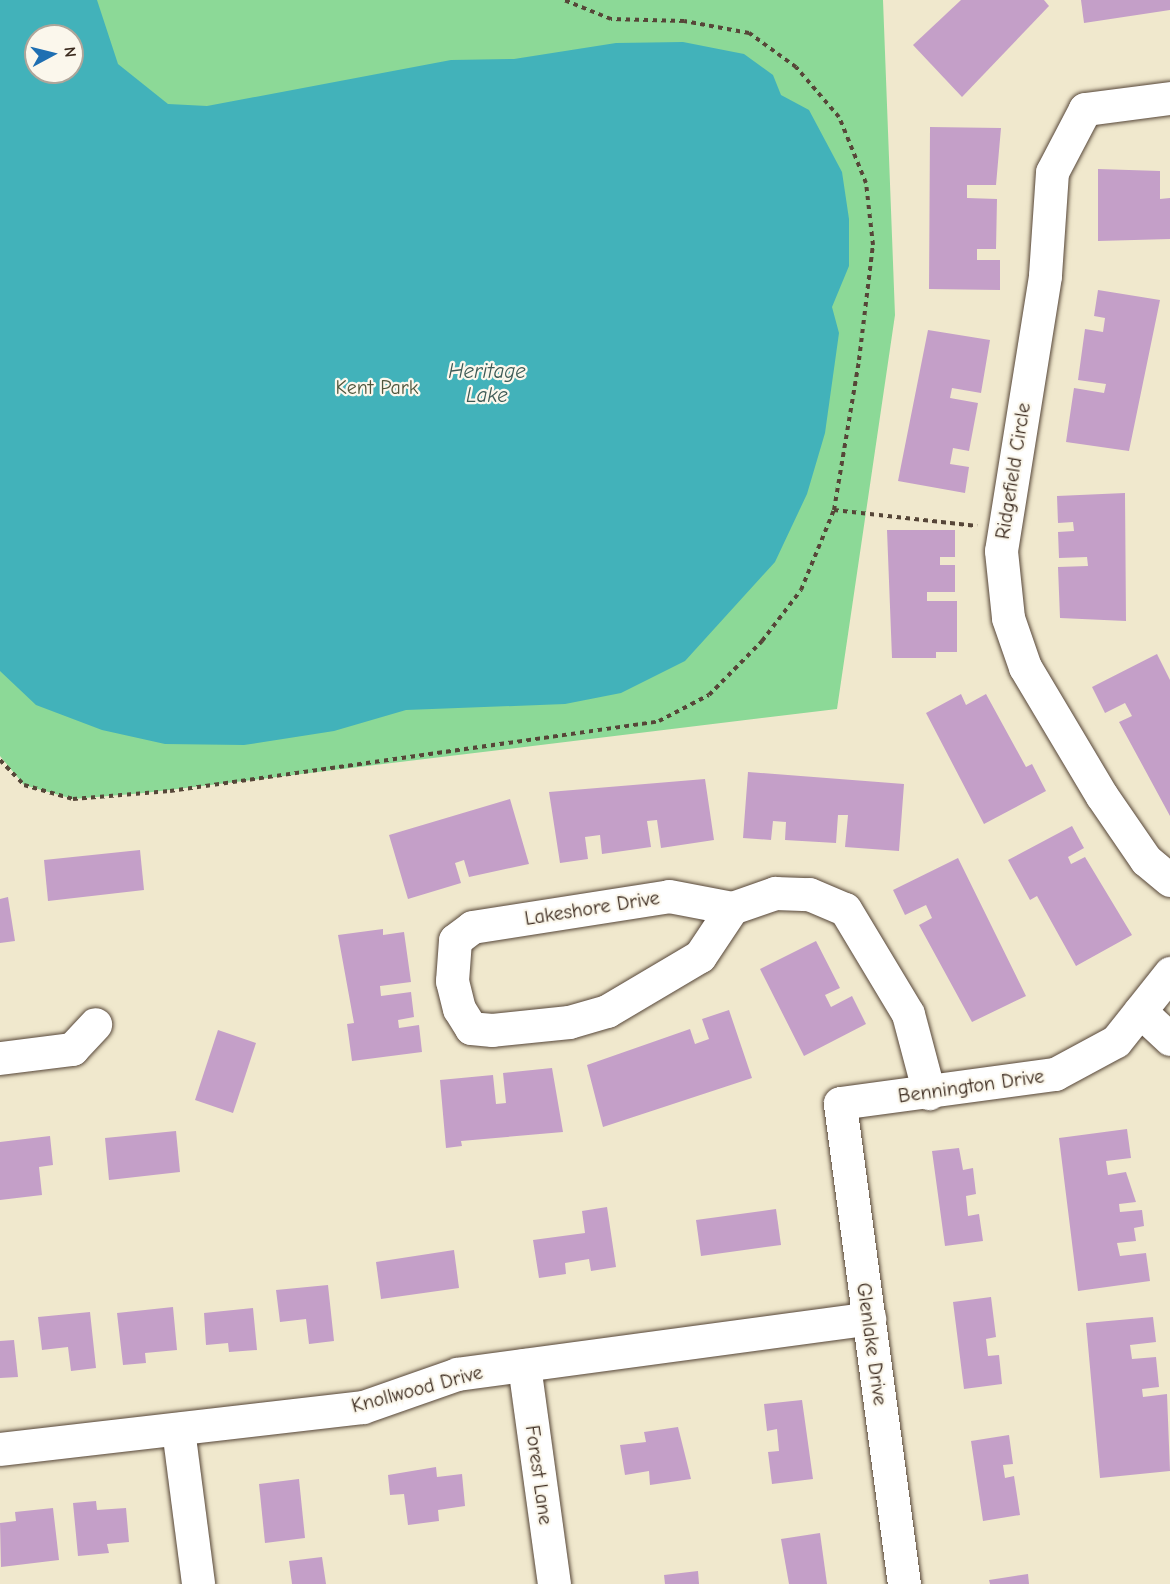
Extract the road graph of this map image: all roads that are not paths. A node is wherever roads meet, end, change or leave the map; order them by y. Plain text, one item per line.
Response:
1 (1170, 98) edge
2 (1170, 880) edge
3 (732, 908) junction
4 (1170, 973) edge
5 (1140, 1011) junction
6 (94, 1024) dead end
7 (1170, 1039) edge
8 (0, 1058) edge
9 (929, 1093) junction
10 (840, 1103) joint
11 (869, 1318) junction
12 (524, 1365) junction
13 (178, 1429) junction
14 (0, 1449) edge
15 (198, 1584) edge
16 (554, 1584) edge
17 (904, 1584) edge

1 - 2 street, Ridgefield Circle
3 - 3 street, Lakeshore Drive
3 - 9 street
4 - 5 street, Bennington Drive
5 - 7 street
5 - 9 street, Bennington Drive
6 - 8 street
9 - 10 street, Bennington Drive
10 - 11 street, Glenlake Drive
11 - 12 street, Knollwood Drive
11 - 17 street, Glenlake Drive
12 - 13 street, Knollwood Drive
12 - 16 street, Forest Lane
13 - 14 street, Knollwood Drive
13 - 15 street

